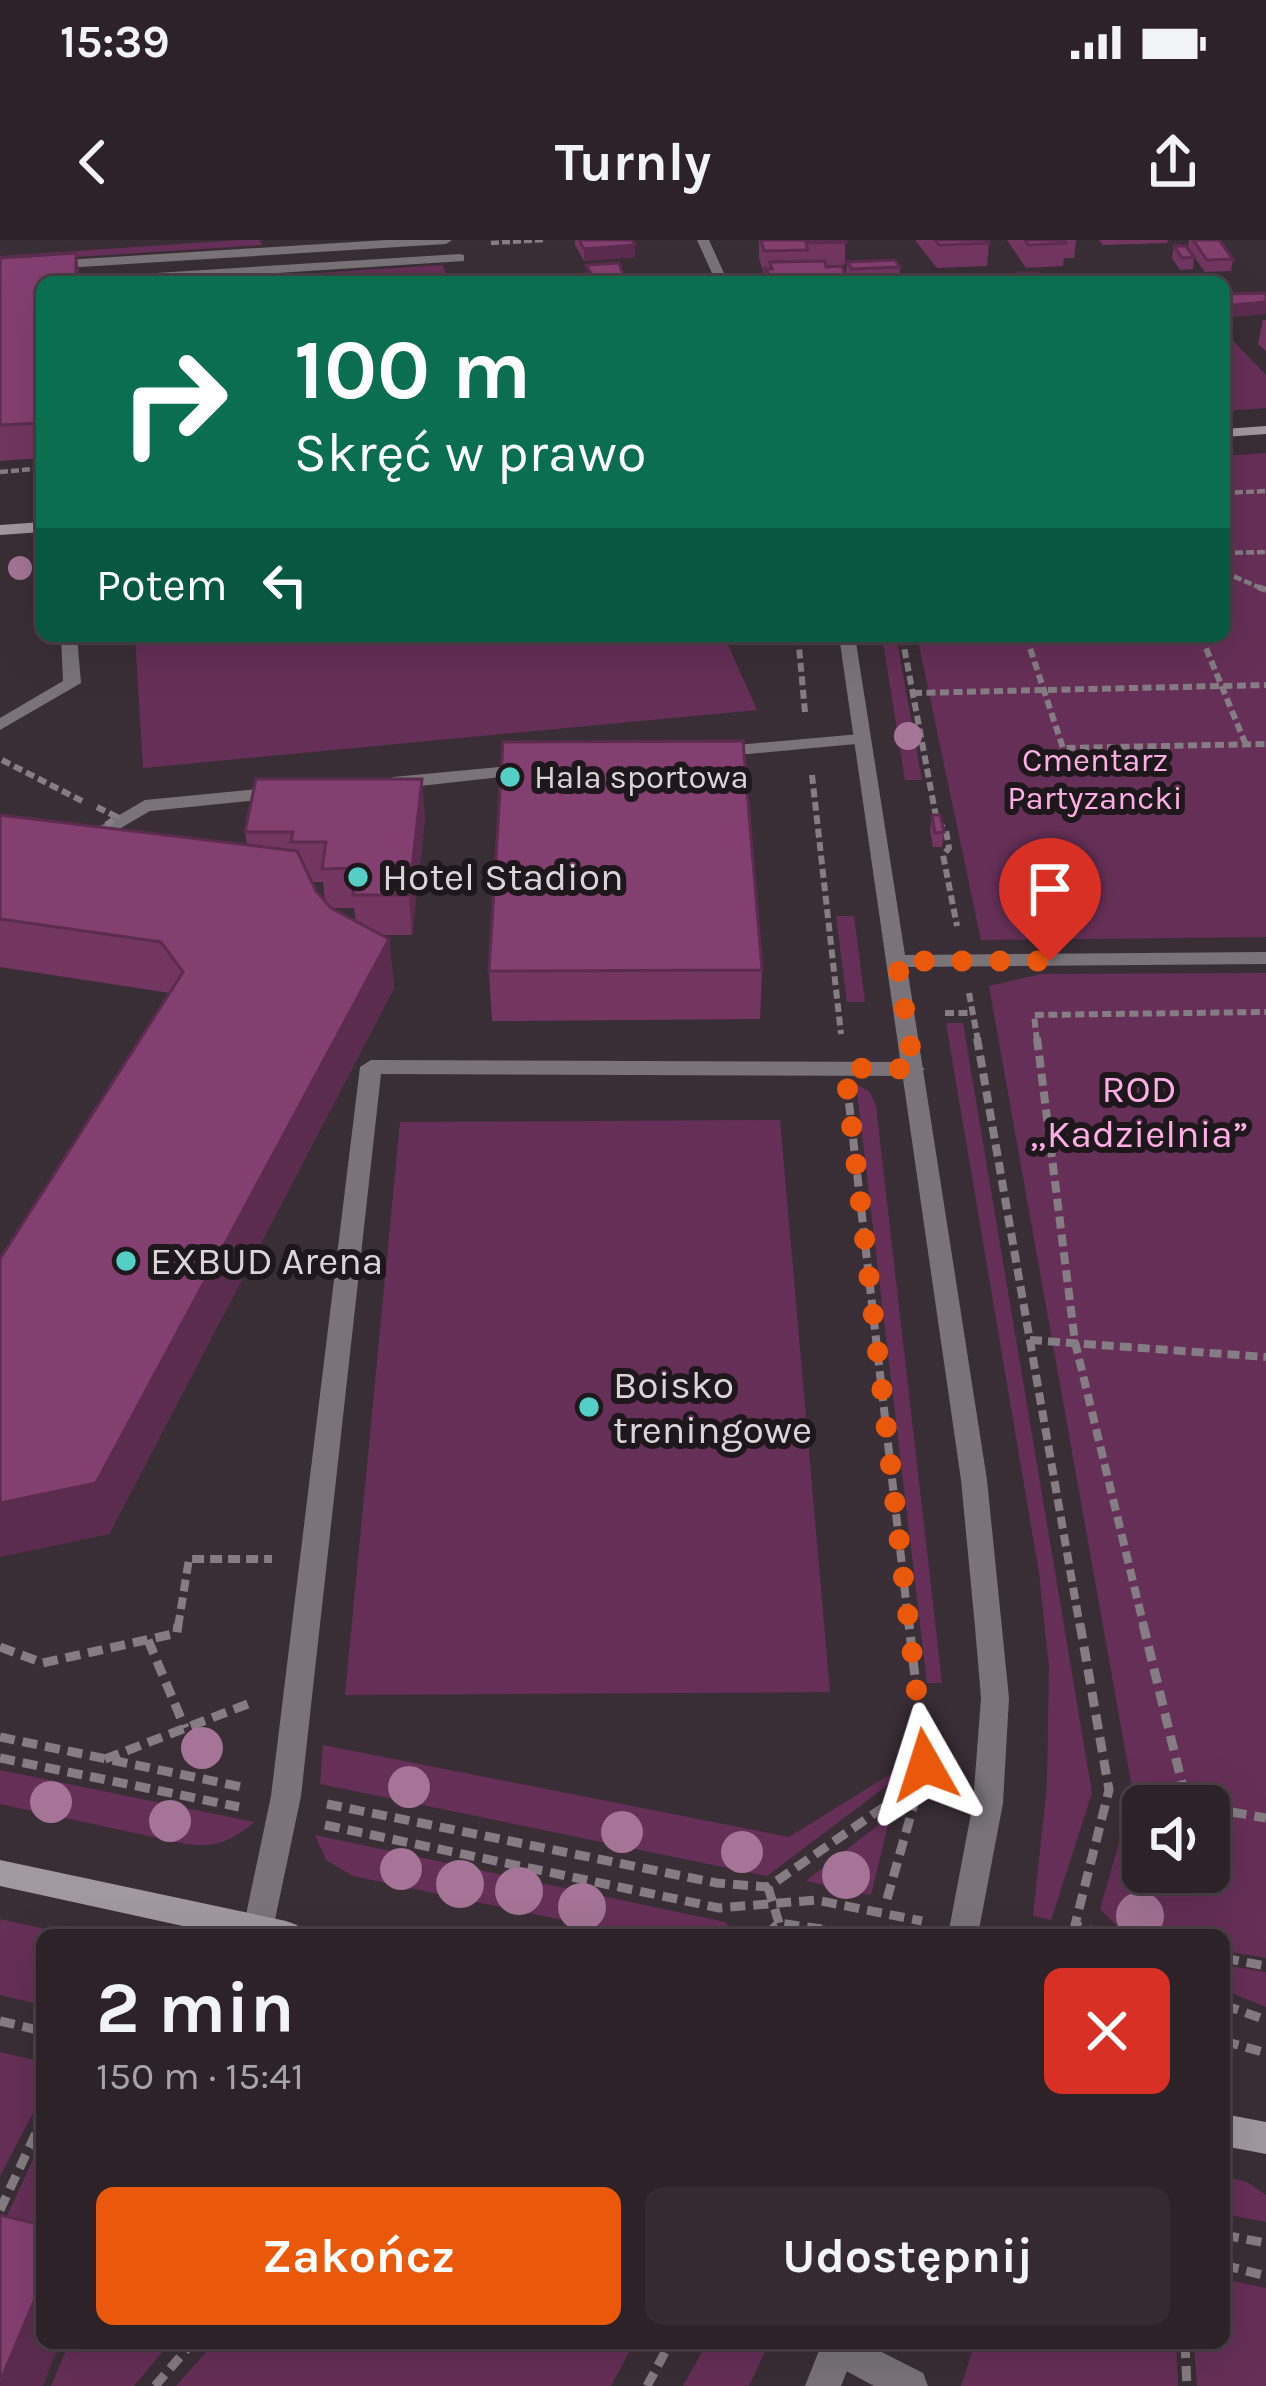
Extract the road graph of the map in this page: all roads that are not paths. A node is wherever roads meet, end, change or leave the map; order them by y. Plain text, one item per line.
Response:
1 (446, 240) edge
2 (703, 240) edge
3 (460, 258) dead end
4 (0, 268) edge
5 (171, 276) edge
6 (719, 276) edge
7 (1266, 430) edge
8 (1230, 433) edge
9 (36, 527) edge
10 (0, 530) edge
11 (69, 642) edge
12 (848, 642) edge
13 (0, 725) edge
14 (860, 740) junction
15 (694, 754) edge
16 (551, 767) edge
17 (360, 786) edge
18 (312, 790) edge
19 (75, 839) edge
20 (1266, 958) edge
21 (897, 961) junction
22 (914, 1069) junction
23 (0, 1873) edge
24 (258, 1929) edge
25 (272, 1929) edge
26 (964, 1929) edge
27 (1230, 2131) edge
28 (1266, 2138) edge
29 (837, 2349) edge
30 (846, 2349) edge
31 (823, 2386) edge
32 (910, 2386) edge

1 - 4 street
2 - 6 street
3 - 5 street
7 - 8 street
9 - 10 street
11 - 13 street
12 - 14 street
14 - 15 street
14 - 21 street
16 - 17 street
18 - 19 street
20 - 21 street
21 - 22 street
22 - 25 street
22 - 26 street
23 - 24 street
27 - 28 street
29 - 31 street
30 - 32 street

